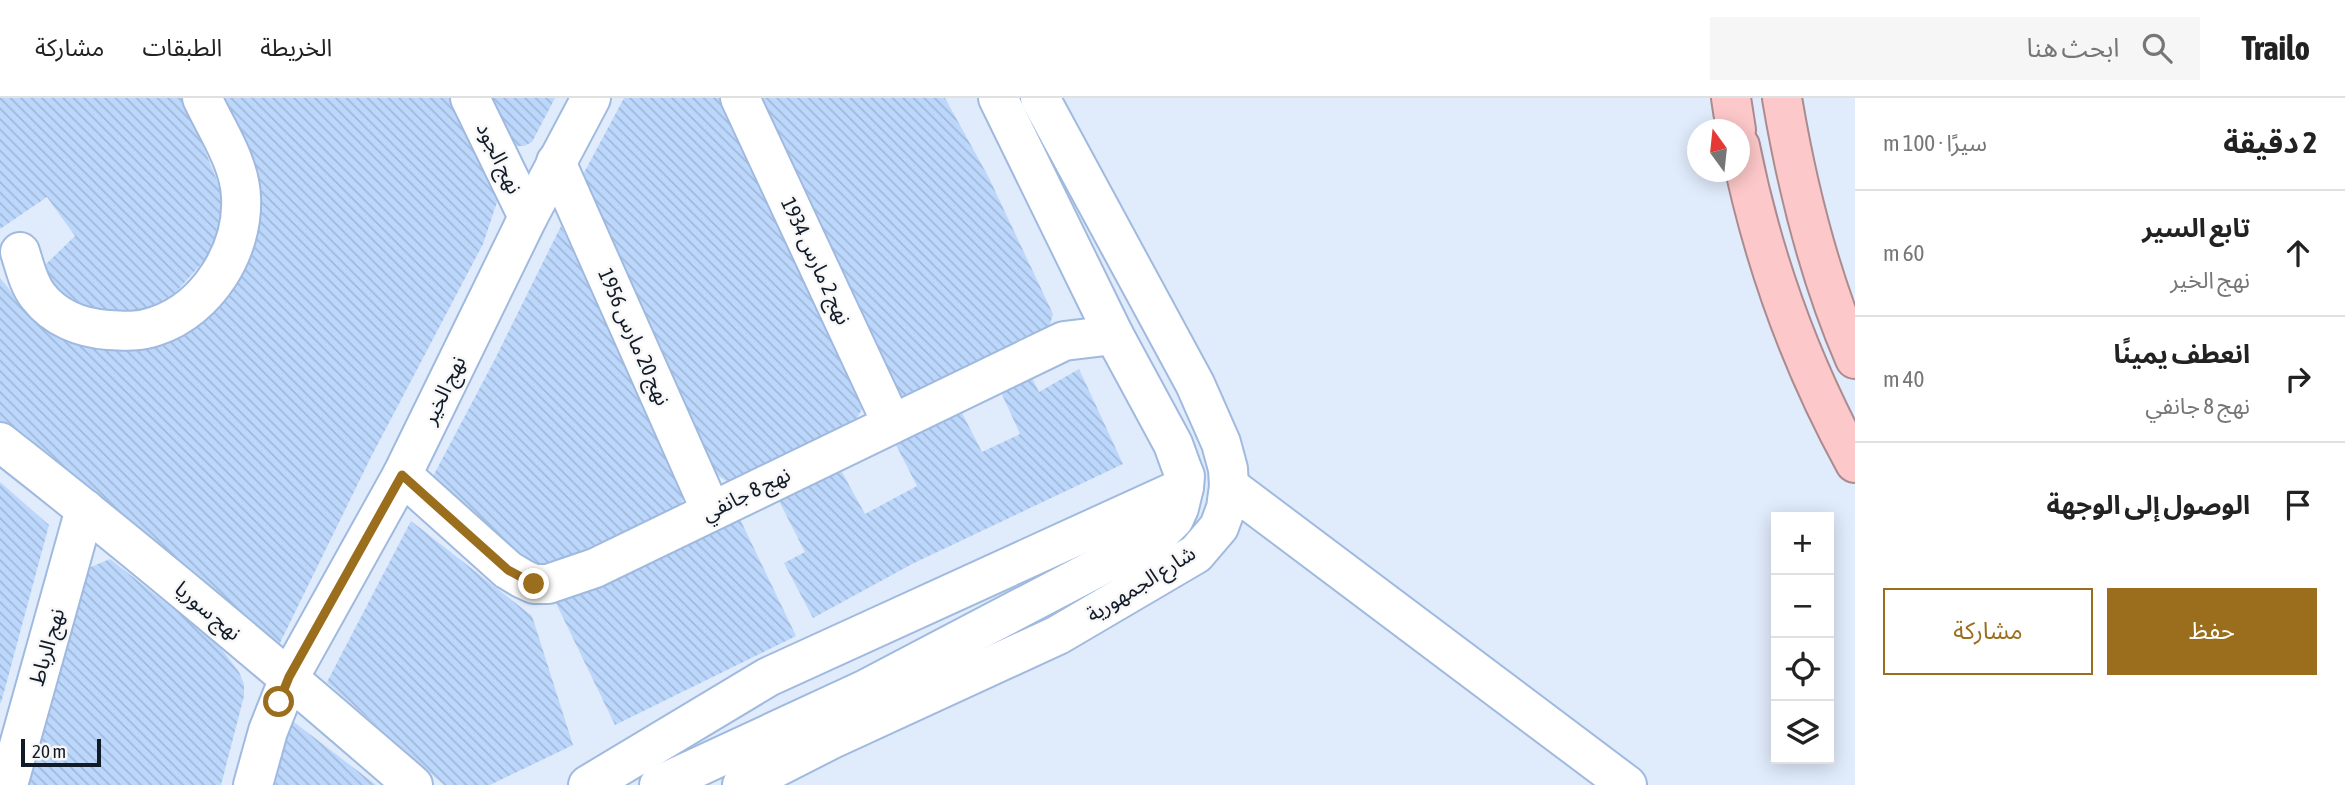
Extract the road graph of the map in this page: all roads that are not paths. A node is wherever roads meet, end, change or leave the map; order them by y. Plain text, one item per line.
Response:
1 (202, 98) edge
2 (470, 98) edge
3 (591, 98) edge
4 (740, 98) edge
5 (998, 98) edge
6 (1040, 98) edge
7 (1731, 98) edge
8 (1782, 98) edge
9 (1734, 119) edge
10 (556, 162) junction
11 (1749, 182) edge
12 (528, 217) junction
13 (20, 252) dead end
14 (1114, 335) junction
15 (1855, 359) edge
16 (892, 424) junction
17 (0, 442) edge
18 (1855, 463) edge
19 (402, 475) junction
20 (1229, 486) junction
21 (1184, 487) junction
22 (85, 509) junction
23 (711, 511) junction
24 (289, 677) junction
25 (9, 785) edge
26 (253, 785) edge
27 (413, 785) edge
28 (588, 785) edge
29 (659, 785) edge
30 (742, 785) edge
31 (1627, 785) edge

1 - 13 street
2 - 12 street, نهج الجود
3 - 10 street, نهج الخير
4 - 16 street, نهج 2 مارس 1934
5 - 14 street
6 - 20 street, شارع الجمهورية
7 - 9 highway
8 - 15 highway
10 - 12 street, نهج الخير
10 - 23 street, نهج 20 مارس 1956
11 - 18 highway
12 - 19 street, نهج الخير
14 - 16 street, نهج 8 جانفي
14 - 21 street
16 - 23 street, نهج 8 جانفي
17 - 22 street, نهج سوريا
19 - 23 street, نهج 8 جانفي
19 - 24 street, نهج الخير
20 - 30 street, شارع الجمهورية
20 - 31 street
21 - 28 street
21 - 29 street
22 - 24 street, نهج سوريا
22 - 25 street, نهج الرباط
24 - 26 street, نهج الخير
24 - 27 street, نهج سوريا

